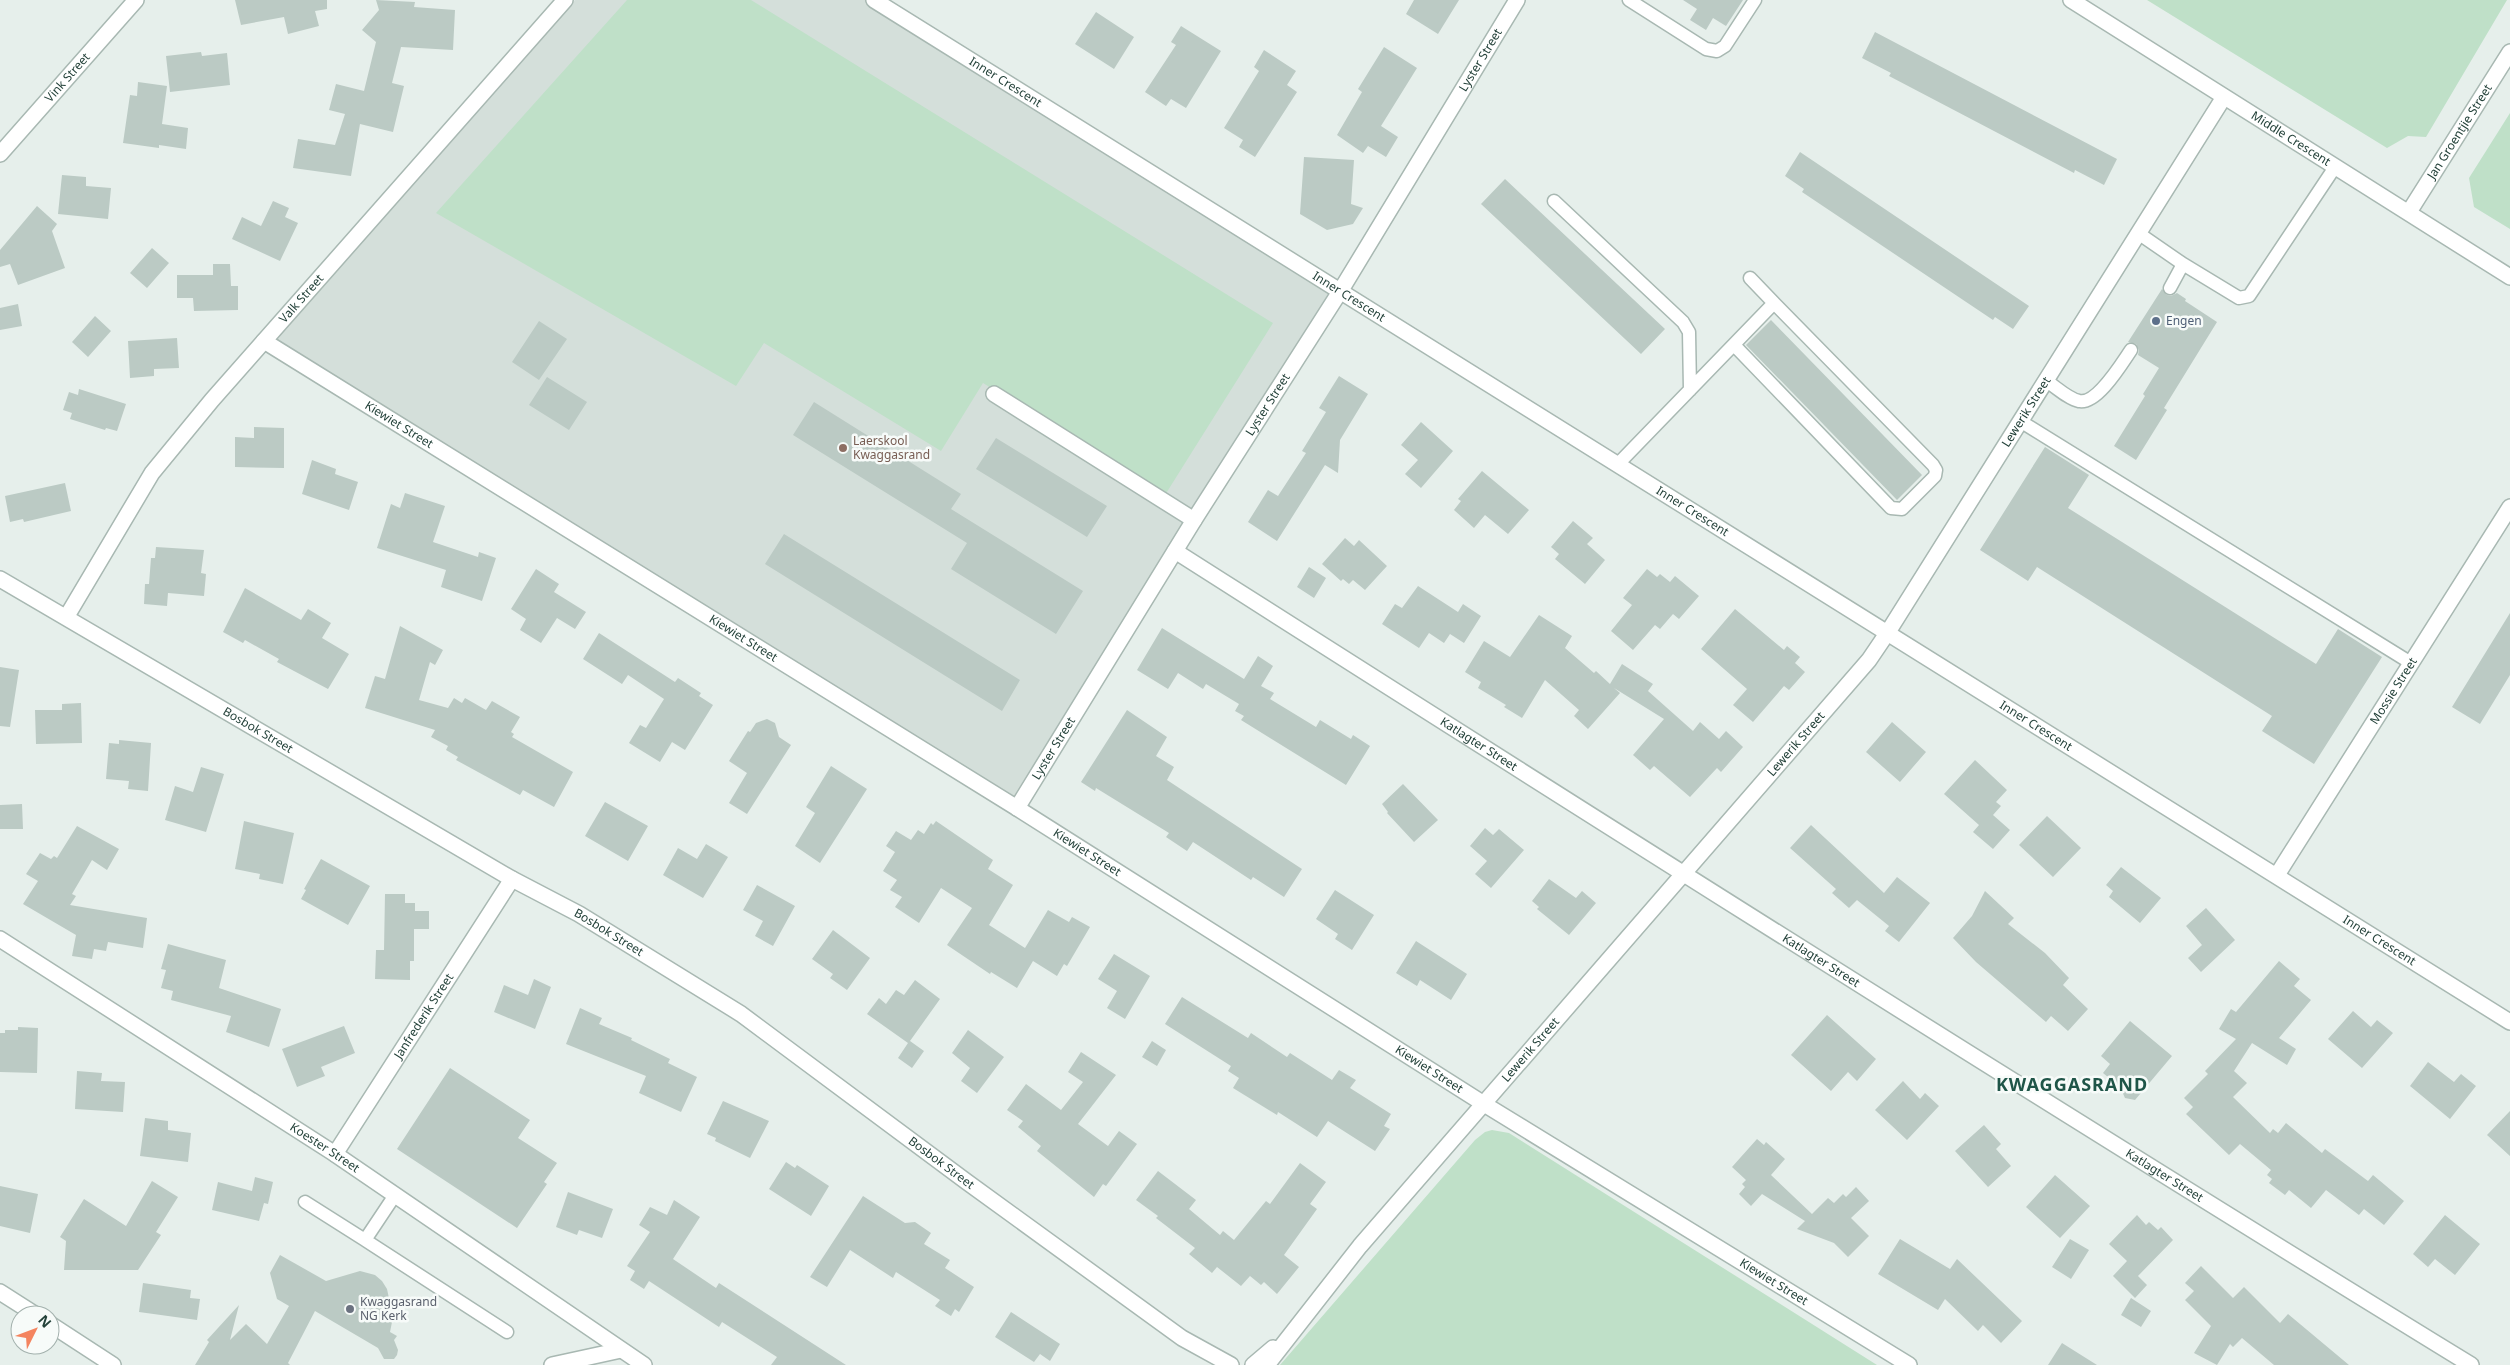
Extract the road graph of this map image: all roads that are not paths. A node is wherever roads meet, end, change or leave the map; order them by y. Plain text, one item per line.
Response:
1 (136, 0) edge
2 (565, 0) edge
3 (874, 0) edge
4 (1517, 0) edge
5 (1629, 0) edge
6 (1755, 0) edge
7 (2071, 0) edge
8 (2510, 52) edge
9 (2224, 97) junction
10 (0, 154) edge
11 (2335, 167) junction
12 (1554, 202) dead end
13 (2408, 212) junction
14 (2138, 233) junction
15 (2183, 264) junction
16 (2510, 277) edge
17 (1750, 278) dead end
18 (2170, 288) dead end
19 (1341, 290) junction
20 (1774, 303) junction
21 (264, 341) junction
22 (1734, 345) junction
23 (2131, 350) dead end
24 (2045, 380) junction
25 (1690, 390) junction
26 (994, 394) dead end
27 (2020, 420) junction
28 (1618, 463) junction
29 (2510, 508) edge
30 (1194, 520) junction
31 (1175, 551) junction
32 (0, 579) edge
33 (67, 616) junction
34 (1888, 632) junction
35 (2411, 663) junction
36 (1017, 808) junction
37 (1684, 875) junction
38 (2277, 875) junction
39 (512, 879) junction
40 (0, 939) edge
41 (2510, 1022) edge
42 (1484, 1104) junction
43 (335, 1154) junction
44 (395, 1195) junction
45 (305, 1202) dead end
46 (365, 1240) junction
47 (0, 1292) edge
48 (20, 1305) edge
49 (60, 1331) edge
50 (507, 1332) dead end
51 (1291, 1333) junction
52 (1182, 1338) junction
53 (621, 1350) junction
54 (113, 1365) edge
55 (552, 1365) edge
56 (644, 1365) edge
57 (1209, 1365) edge
58 (1231, 1365) edge
59 (1253, 1365) edge
60 (1267, 1365) edge
61 (1909, 1365) edge
62 (2471, 1365) edge

1 - 10 street, Vink Street
2 - 21 street, Valk Street
3 - 19 street, Inner Crescent
4 - 19 street, Lyster Street
5 - 6 lane
7 - 9 street, Middle Crescent
8 - 13 street, Jan Groentjie Street
9 - 11 street, Middle Crescent
9 - 14 street, Lewerik Street
11 - 13 street, Middle Crescent
11 - 15 lane
12 - 25 lane
13 - 16 street, Middle Crescent
14 - 15 lane
14 - 24 street, Lewerik Street
15 - 18 lane
17 - 20 lane
19 - 28 street, Inner Crescent
19 - 30 street, Lyster Street
20 - 22 lane
20 - 22 lane
21 - 33 street, Valk Street
21 - 36 street, Kiewiet Street
22 - 25 lane
23 - 24 lane
24 - 27 street, Lewerik Street
25 - 28 lane
26 - 30 street
27 - 34 street, Lewerik Street
27 - 35 lane
28 - 34 street, Inner Crescent
29 - 35 street, Mossie Street
30 - 31 street, Lyster Street
31 - 36 street, Lyster Street
31 - 37 street, Katlagter Street
32 - 33 street, Bosbok Street
33 - 39 street, Bosbok Street
34 - 37 street, Lewerik Street
34 - 38 street, Inner Crescent
35 - 38 street, Mossie Street
36 - 42 street, Kiewiet Street
37 - 42 street, Lewerik Street
37 - 62 street, Katlagter Street
38 - 41 street, Inner Crescent
39 - 43 street, Janfrederik Street
39 - 52 street, Bosbok Street
40 - 43 street, Koester Street
42 - 51 street, Lewerik Street
42 - 61 street, Kiewiet Street
43 - 44 street, Koester Street
44 - 46 lane
44 - 53 street, Koester Street
45 - 46 lane
46 - 50 lane
47 - 48 street
49 - 54 street
51 - 59 street, Lewerik Street
51 - 60 street, Lewerik Street
52 - 57 street, Bosbok Street
52 - 58 street, Bosbok Street
53 - 55 street
53 - 56 street, Koester Street

